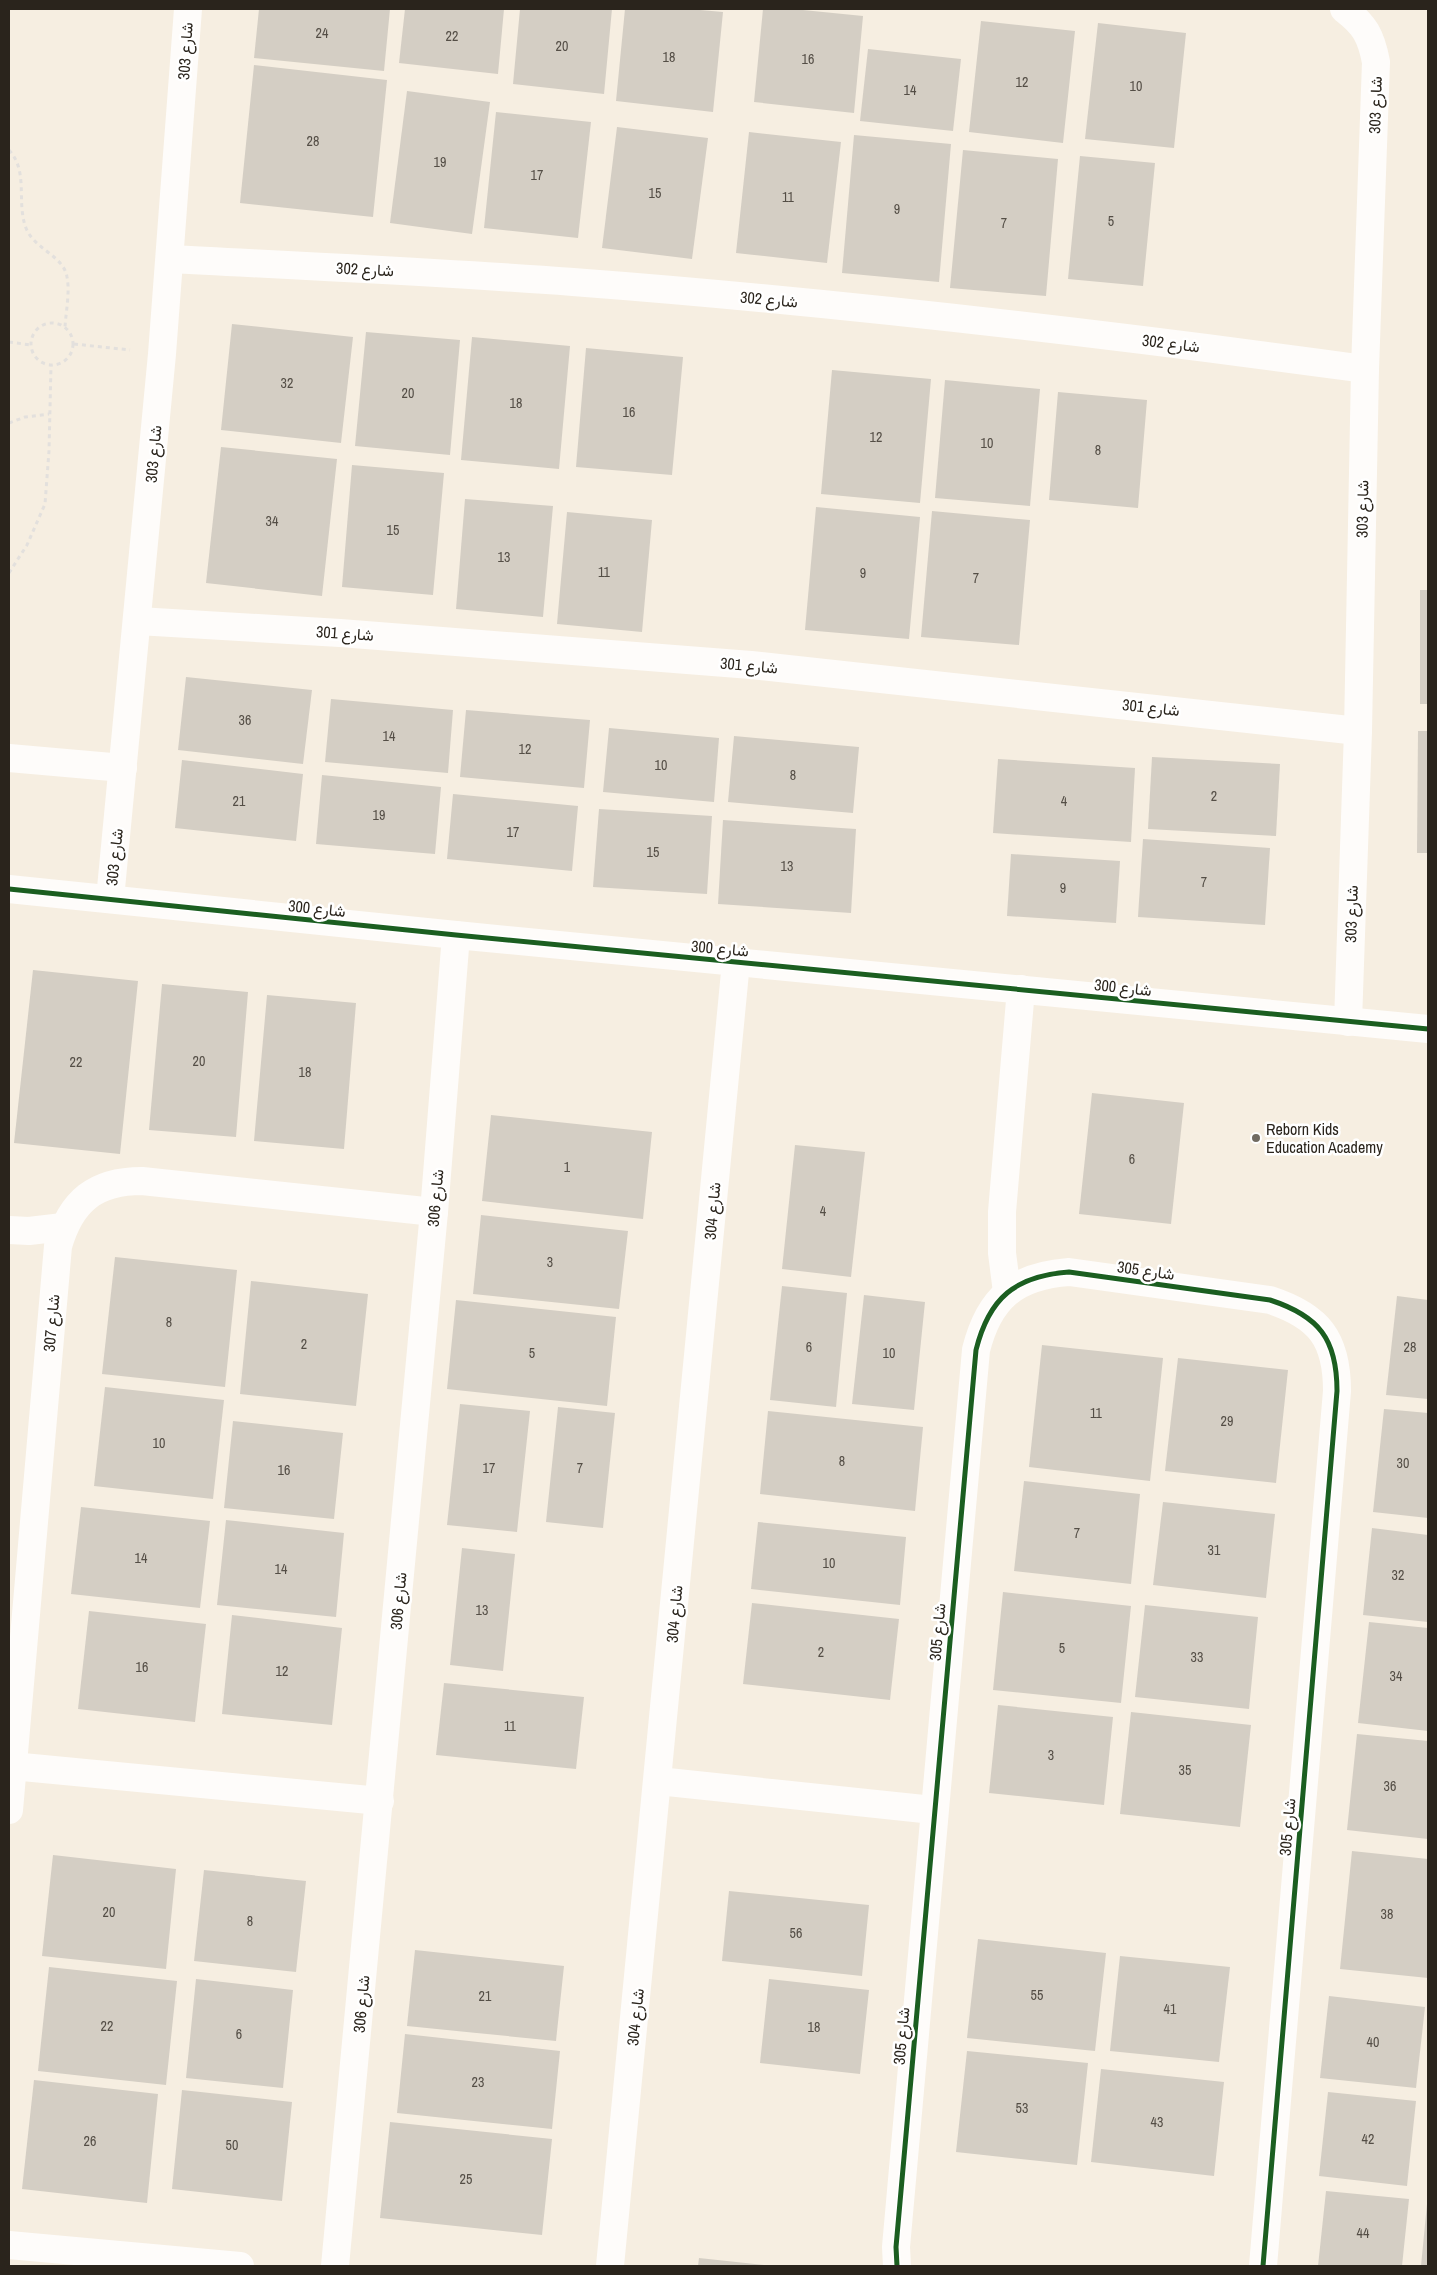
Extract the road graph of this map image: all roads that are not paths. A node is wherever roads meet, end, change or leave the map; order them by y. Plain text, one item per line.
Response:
1 (188, 9) edge
2 (1344, 9) edge
3 (170, 259) junction
4 (1364, 369) junction
5 (138, 621) junction
6 (1358, 731) junction
7 (9, 758) edge
8 (123, 768) junction
9 (9, 889) edge
10 (110, 899) junction
11 (456, 935) junction
12 (736, 962) junction
13 (1021, 989) junction
14 (1348, 1022) junction
15 (1428, 1029) edge
16 (434, 1212) junction
17 (64, 1227) junction
18 (9, 1230) edge
19 (1007, 1292) junction
20 (19, 1565) edge
21 (12, 1766) junction
22 (658, 1781) junction
23 (380, 1801) junction
24 (9, 1810) edge
25 (933, 1810) junction
26 (9, 2245) edge
27 (240, 2266) edge
28 (336, 2266) edge
29 (610, 2266) edge
30 (897, 2266) edge
31 (1262, 2266) edge

1 - 3 street, شارع 303
2 - 4 street, شارع 303
3 - 4 street, شارع 302
3 - 5 street, شارع 303
4 - 6 street, شارع 303
5 - 6 street, شارع 301
5 - 8 street, شارع 303
6 - 14 street, شارع 303
7 - 8 street
8 - 10 street, شارع 303
9 - 10 street, شارع 300
10 - 11 street, شارع 300
11 - 12 street, شارع 300
11 - 16 street, شارع 306
12 - 13 street, شارع 300
12 - 22 street, شارع 304
13 - 14 street, شارع 300
13 - 19 street
14 - 15 street, شارع 300
16 - 17 street, شارع 307
16 - 23 street, شارع 306
17 - 18 street
17 - 20 street, شارع 307
19 - 25 street, شارع 305
19 - 31 street, شارع 305
20 - 21 street, شارع 307
21 - 23 street
21 - 24 street, شارع 307
22 - 25 street
22 - 29 street, شارع 304
23 - 28 street, شارع 306
25 - 30 street, شارع 305
26 - 27 street

